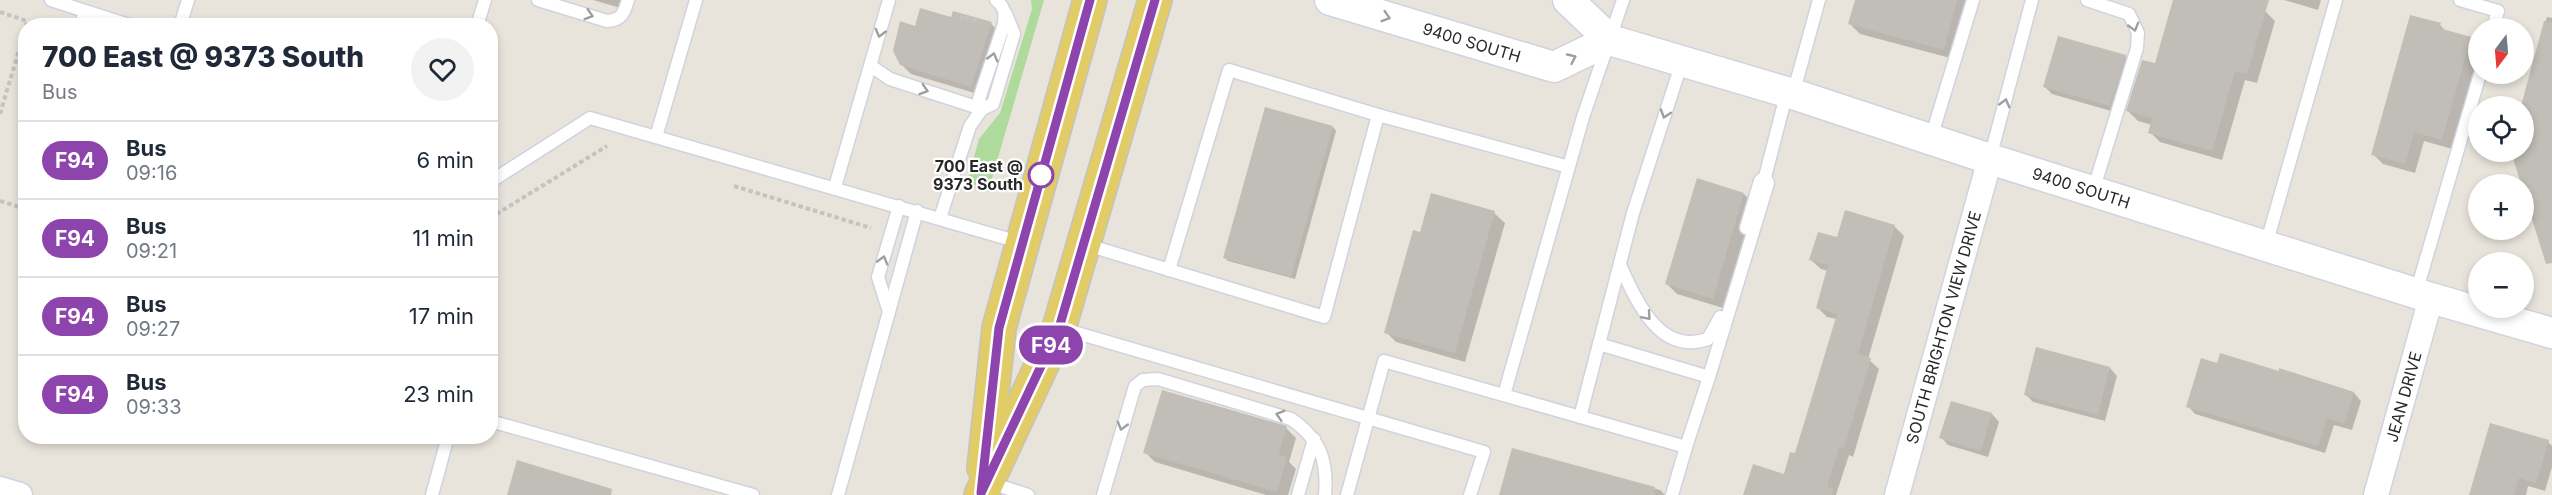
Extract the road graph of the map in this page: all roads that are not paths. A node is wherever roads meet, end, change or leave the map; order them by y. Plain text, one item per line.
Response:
1 (51, 0) edge
2 (188, 0) edge
3 (485, 0) edge
4 (538, 0) edge
5 (628, 0) edge
6 (696, 0) edge
7 (889, 0) edge
8 (996, 0) edge
9 (1090, 0) edge
10 (1155, 0) edge
11 (1330, 0) edge
12 (1568, 0) edge
13 (1623, 0) edge
14 (1819, 0) edge
15 (1973, 0) edge
16 (2032, 0) edge
17 (2087, 0) edge
18 (2336, 0) edge
19 (2460, 0) edge
20 (85, 11) junction
21 (1005, 13) junction
22 (83, 18) edge
23 (107, 18) edge
24 (182, 18) edge
25 (479, 18) edge
26 (2496, 18) edge
27 (1610, 40) junction
28 (1682, 61) junction
29 (871, 66) junction
30 (2477, 84) edge
31 (1790, 93) junction
32 (982, 109) junction
33 (1378, 115) junction
34 (656, 136) junction
35 (1931, 140) junction
36 (1990, 159) junction
37 (1569, 167) junction
38 (498, 177) edge
39 (1765, 177) junction
40 (835, 187) junction
41 (2093, 192) junction
42 (899, 206) junction
43 (917, 212) junction
44 (940, 218) junction
45 (1023, 243) junction
46 (1083, 244) junction
47 (2266, 246) junction
48 (1620, 265) junction
49 (1170, 270) junction
50 (2424, 295) junction
51 (889, 313) junction
52 (1059, 328) junction
53 (2552, 333) edge
54 (1599, 344) junction
55 (1708, 377) junction
56 (1504, 395) junction
57 (1580, 417) junction
58 (1368, 419) junction
59 (498, 423) edge
60 (1314, 439) junction
61 (446, 444) edge
62 (1686, 447) junction
63 (0, 489) edge
64 (983, 490) edge
65 (20, 495) edge
66 (432, 495) edge
67 (753, 495) edge
68 (838, 495) edge
69 (1028, 495) edge
70 (1103, 495) edge
71 (1298, 495) edge
72 (1325, 495) edge
73 (1347, 495) edge
74 (1470, 495) edge
75 (1672, 495) edge
76 (1898, 495) edge
77 (2376, 495) edge

1 - 20 lane
2 - 24 lane
3 - 25 lane
4 -> 5 lane
6 - 34 lane
7 -> 29 lane
8 - 21 lane
9 - 45 main road
10 - 46 main road
11 -> 27 street, 9400 SOUTH
12 - 27 street, 9400 SOUTH
13 - 27 lane
14 - 31 lane
15 - 35 lane
36 -> 16 lane
17 -> 41 lane
18 - 47 lane
19 - 26 lane
20 - 22 lane
20 - 23 lane
32 -> 21 lane
21 - 32 lane
27 - 28 street, 9400 SOUTH
27 - 37 lane
28 - 31 street, 9400 SOUTH
28 -> 48 lane
29 -> 32 lane
29 - 40 lane
30 - 50 lane
31 - 35 street, 9400 SOUTH
31 - 39 lane
32 - 44 lane
33 - 37 lane
33 - 49 lane
33 - 49 lane
34 - 38 lane
34 - 40 lane
35 - 36 street, 9400 SOUTH
36 - 41 street, 9400 SOUTH
36 - 76 street, SOUTH BRIGHTON VIEW DRIVE
37 - 56 lane
48 -> 39 lane
39 - 55 lane
40 - 42 lane
41 - 47 street, 9400 SOUTH
42 - 43 lane
51 -> 42 lane
43 - 44 lane
43 - 51 lane
44 - 45 lane
45 - 64 main road
46 - 49 lane
46 - 52 main road
47 - 50 street, 9400 SOUTH
48 - 54 lane
50 - 53 street, 9400 SOUTH
50 - 77 street, JEAN DRIVE
51 - 68 lane
52 - 58 lane
52 - 64 main road
54 - 55 lane
54 - 57 lane
55 - 62 lane
56 - 57 lane
56 - 58 lane
57 - 62 lane
58 - 73 lane
58 - 74 lane
59 - 67 lane
60 -> 70 lane
60 - 71 lane
60 - 72 lane
61 - 66 lane
62 - 75 lane
63 - 65 street
64 - 69 lane

